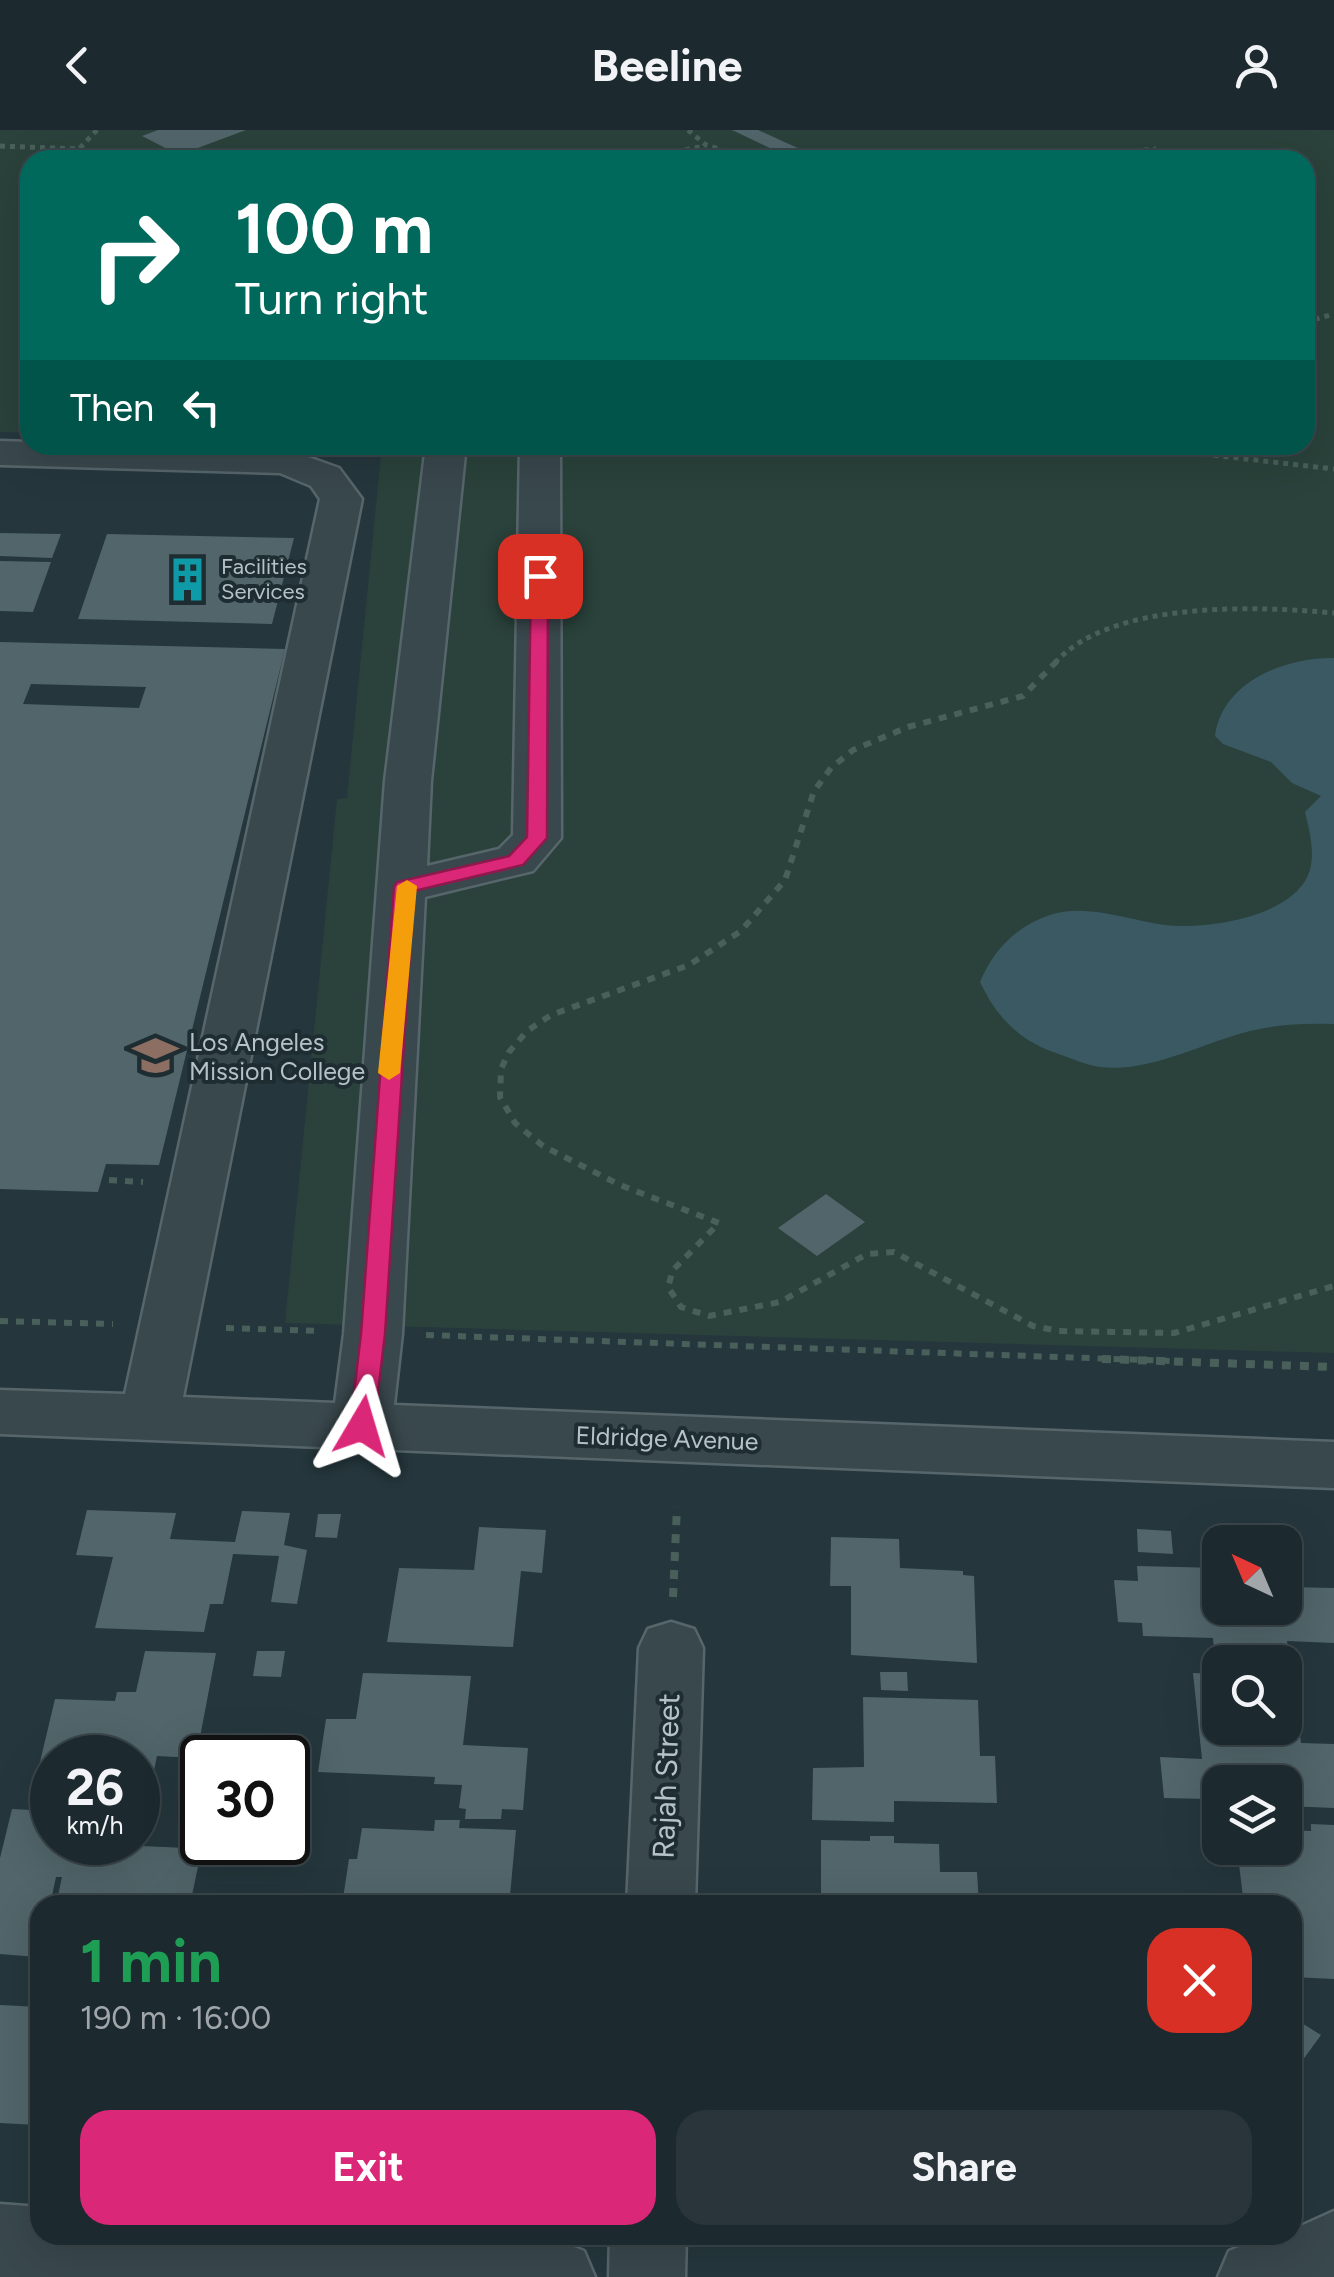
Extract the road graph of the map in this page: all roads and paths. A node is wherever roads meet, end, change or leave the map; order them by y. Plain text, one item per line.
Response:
1 (97, 130) edge
2 (688, 130) edge
3 (706, 145) junction
4 (0, 146) edge
5 (80, 149) joint
6 (1156, 149) dead end
7 (683, 150) edge
8 (722, 150) edge
9 (1147, 150) edge
10 (36, 455) edge
11 (445, 455) edge
12 (540, 455) edge
13 (1211, 455) edge
14 (1334, 469) edge
15 (1334, 612) edge
16 (404, 887) junction
17 (1334, 1286) edge
18 (409, 1335) dead end
19 (1334, 1366) edge
20 (0, 1412) edge
21 (149, 1419) junction
22 (362, 1426) junction
23 (1334, 1464) edge
24 (678, 1506) dead end
25 (671, 1648) joint
26 (661, 1895) edge
27 (0, 2240) edge
28 (30, 2242) edge
29 (75, 2245) edge
30 (648, 2245) edge
31 (1334, 2248) edge
32 (557, 2277) edge
33 (646, 2277) edge
34 (1256, 2277) edge

1 - 5 path
2 - 3 path
3 - 7 path
3 - 8 path
4 - 5 path
6 - 9 path
10 - 21 street
11 - 16 street
12 - 16 street
13 - 14 path
15 - 17 path
16 - 22 street
18 - 19 path
20 - 21 street, Eldridge Avenue
21 - 22 street, Eldridge Avenue
22 - 23 street, Eldridge Avenue
24 - 25 path
25 - 26 street, Rajah Street
27 - 28 street
29 - 32 street
30 - 33 street
31 - 34 street

